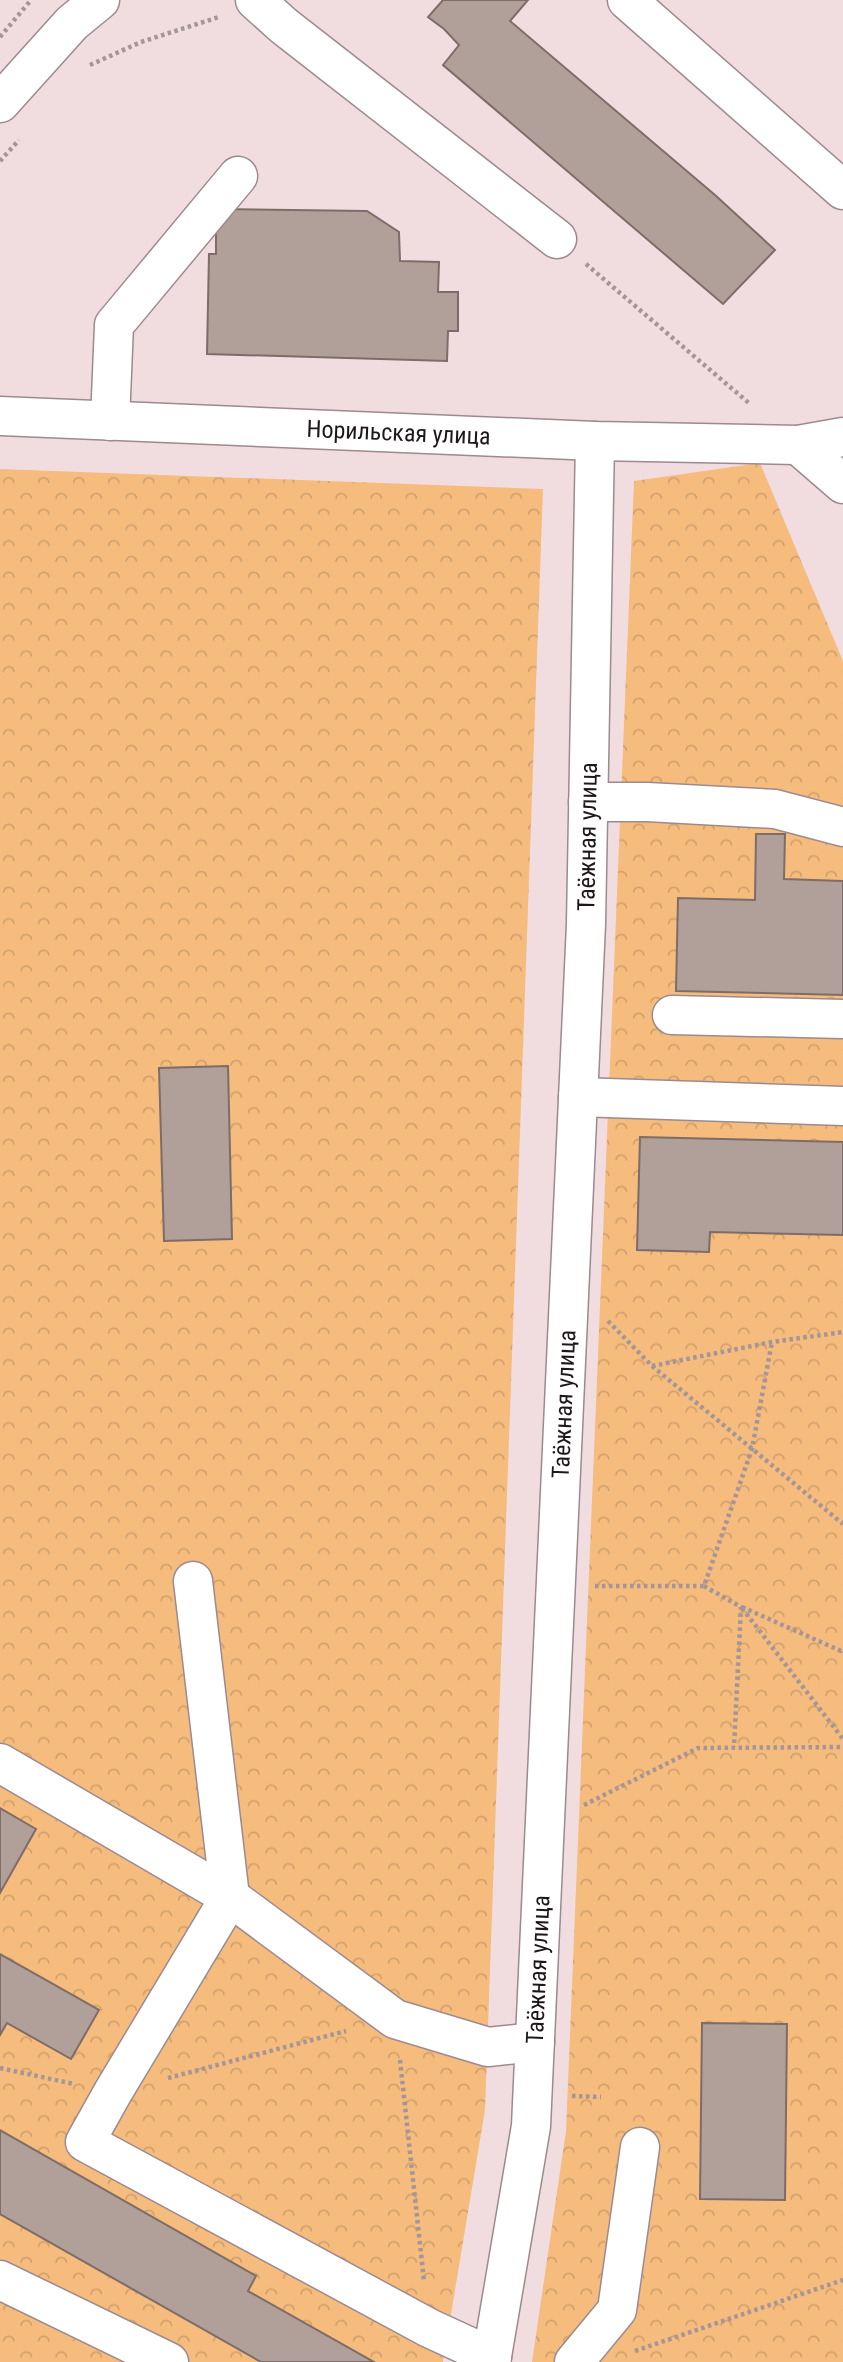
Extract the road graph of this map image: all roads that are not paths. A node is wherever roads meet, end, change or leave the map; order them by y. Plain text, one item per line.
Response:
1 (100, 0) edge
2 (626, 0) edge
3 (240, 8) edge
4 (0, 103) edge
5 (238, 176) dead end
6 (843, 190) edge
7 (556, 239) road end
8 (0, 416) edge
9 (110, 421) junction
10 (843, 437) edge
11 (595, 441) junction
12 (798, 445) junction
13 (843, 484) edge
14 (588, 802) junction
15 (843, 827) edge
16 (672, 1015) dead end
17 (843, 1019) edge
18 (578, 1097) junction
19 (843, 1106) edge
20 (193, 1581) dead end
21 (0, 1763) edge
22 (230, 1897) junction
23 (536, 2042) junction
24 (640, 2147) dead end
25 (0, 2280) edge
26 (491, 2360) edge
27 (169, 2362) edge
28 (574, 2362) edge

1 - 4 street
2 - 6 street
3 - 7 street
5 - 9 street
8 - 9 street, Норильская улица
9 - 11 street, Норильская улица
10 - 12 street, Норильская улица
11 - 12 street, Норильская улица
11 - 14 street, Таёжная улица
12 - 13 street
14 - 15 street
14 - 18 street, Таёжная улица
16 - 17 street
18 - 19 street
18 - 23 street, Таёжная улица
20 - 22 street
21 - 22 street
22 - 23 street
22 - 26 street
23 - 26 street, Таёжная улица
24 - 28 street
25 - 27 street

